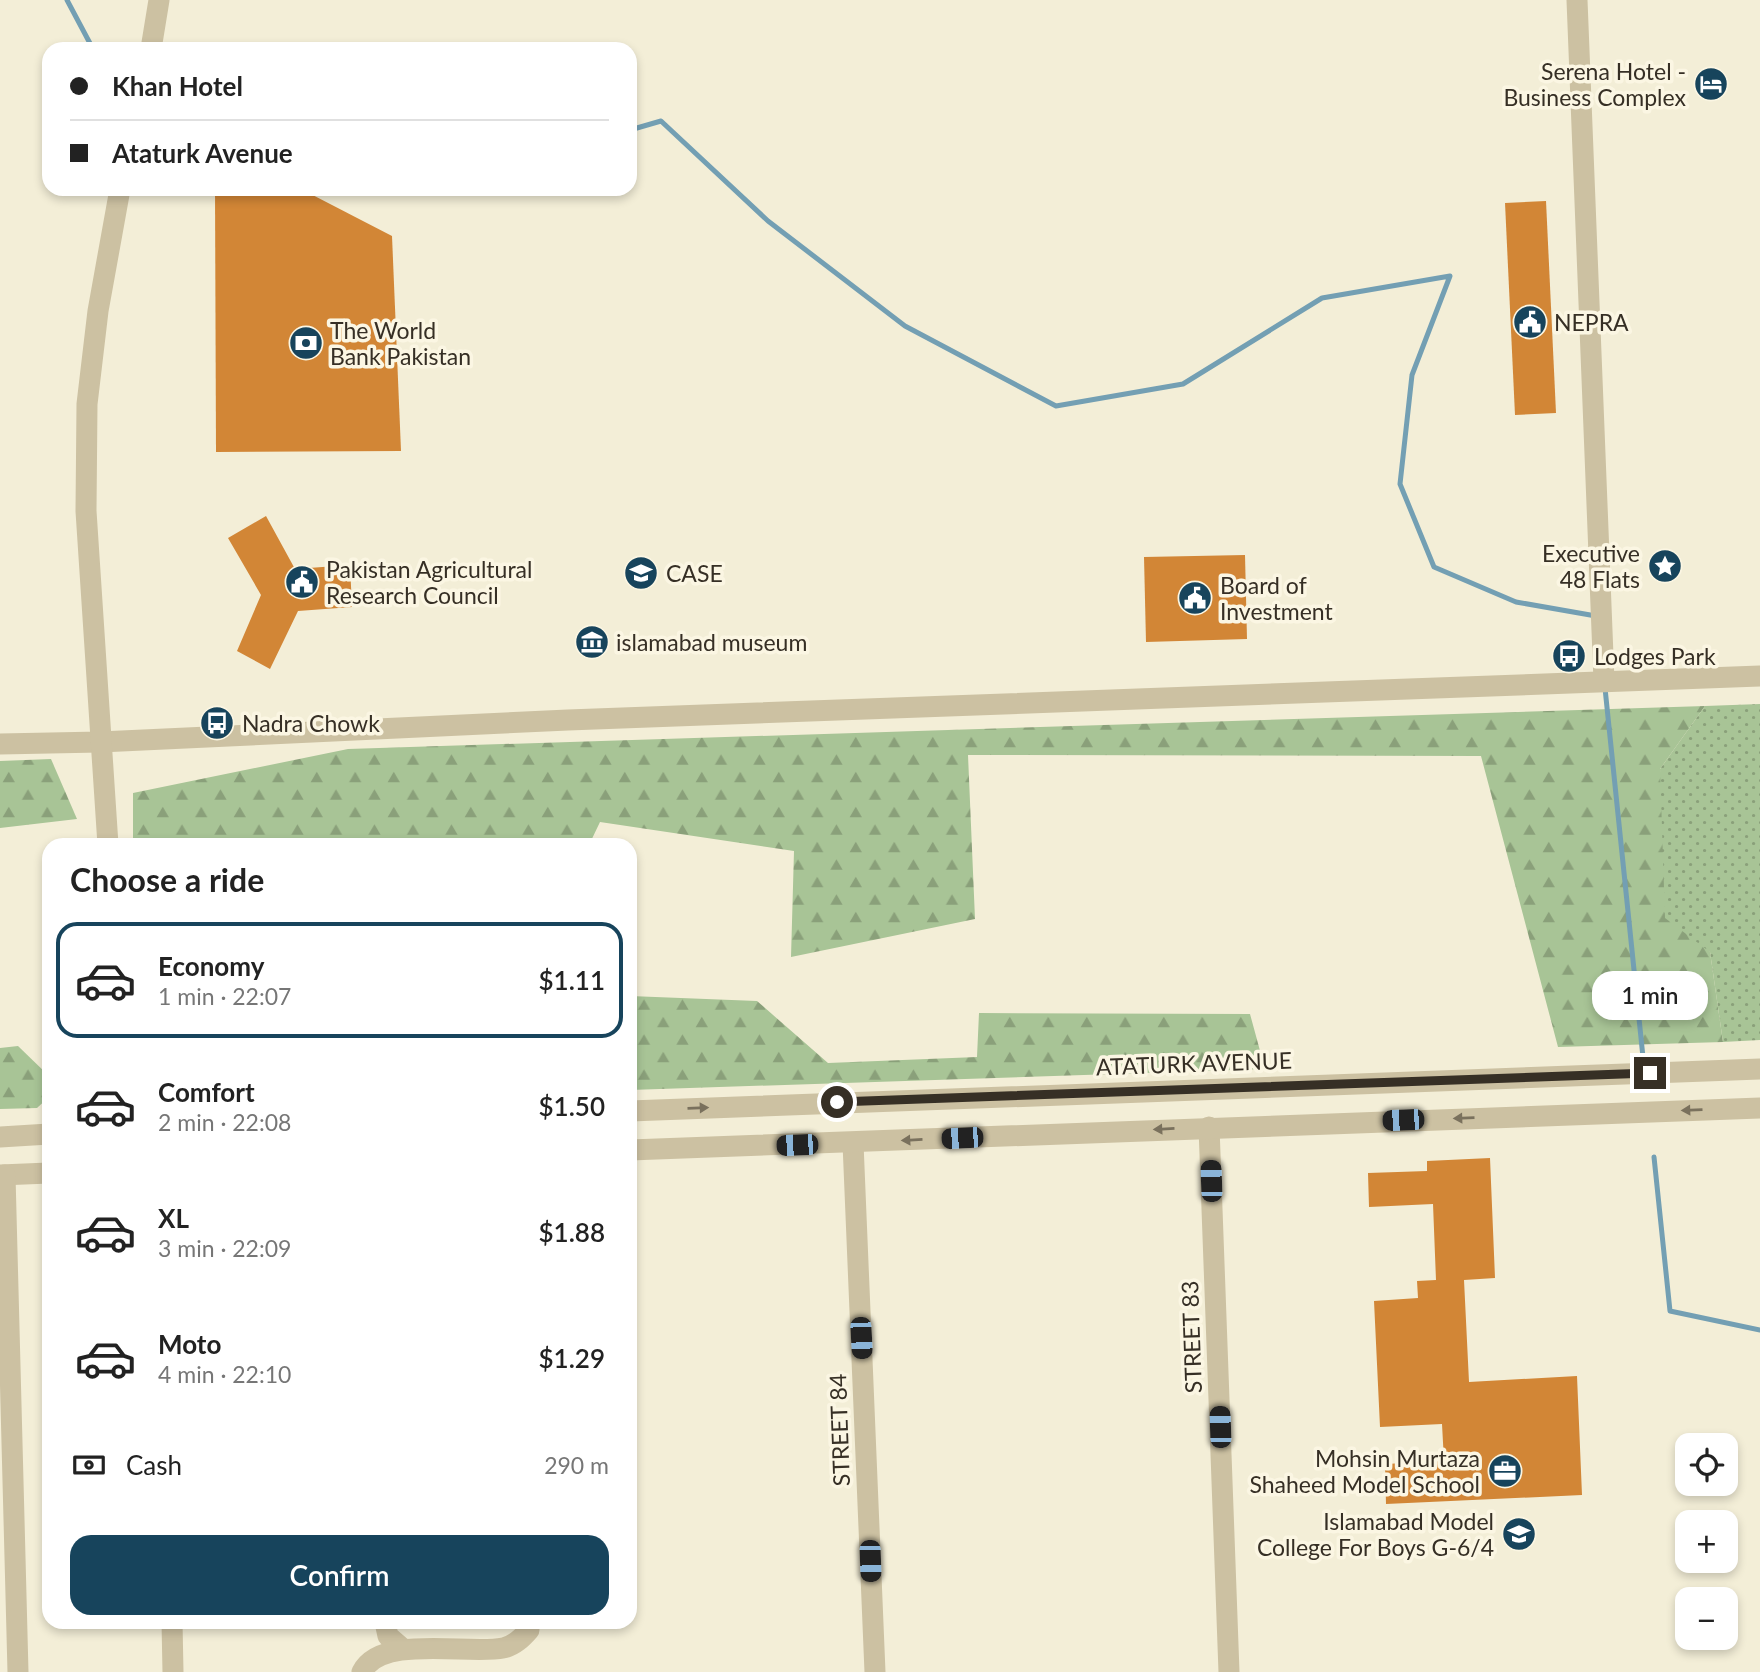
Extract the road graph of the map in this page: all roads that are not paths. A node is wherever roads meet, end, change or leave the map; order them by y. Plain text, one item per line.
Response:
1 (159, 0) edge
2 (1577, 0) edge
3 (152, 42) edge
4 (119, 196) edge
5 (1760, 676) edge
6 (1604, 681) junction
7 (100, 742) junction
8 (0, 744) edge
9 (107, 838) edge
10 (1760, 1069) edge
11 (1289, 1086) junction
12 (1760, 1108) edge
13 (637, 1111) edge
14 (1293, 1124) junction
15 (1209, 1127) junction
16 (42, 1134) edge
17 (0, 1137) edge
18 (853, 1143) junction
19 (637, 1150) edge
20 (42, 1173) edge
21 (3, 1175) edge
22 (172, 1629) edge
23 (386, 1629) edge
24 (529, 1629) edge
25 (403, 1649) junction
26 (18, 1672) edge
27 (173, 1672) edge
28 (362, 1672) edge
29 (875, 1672) edge
30 (1229, 1672) edge

1 - 3 street
2 - 6 street
4 - 7 street
5 - 6 street
6 - 7 street
7 - 8 street
7 - 9 street
10 - 11 street, ATATURK AVENUE
13 -> 11 street, ATATURK AVENUE
11 - 14 street
12 -> 14 street
14 - 15 street
15 -> 18 street
15 - 30 street, STREET 83
16 - 17 street
18 - 19 street
18 - 29 street, STREET 84
20 - 21 street
21 - 26 street
22 - 27 street
23 - 25 street
24 - 25 street
25 - 28 street

